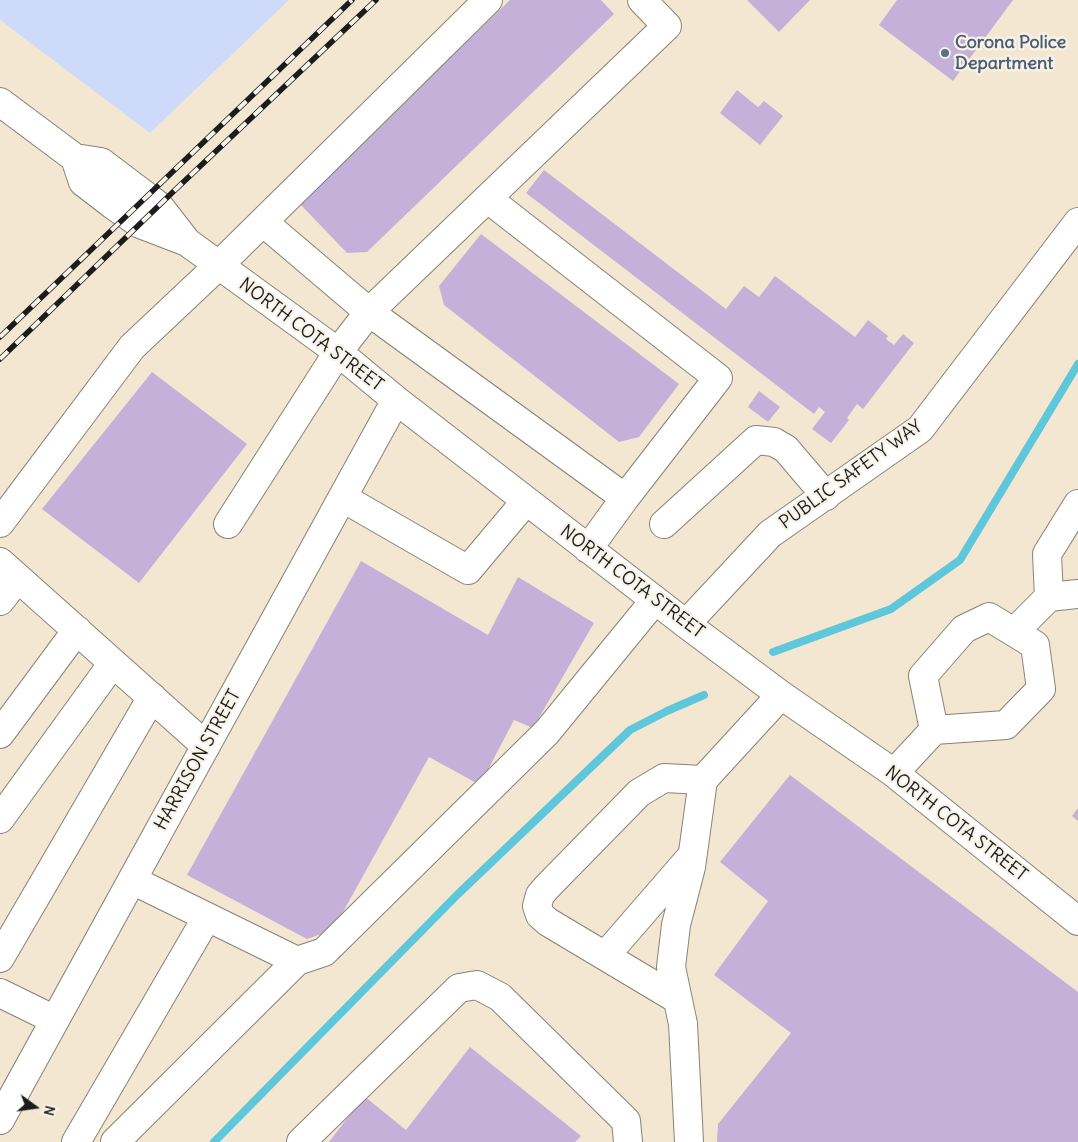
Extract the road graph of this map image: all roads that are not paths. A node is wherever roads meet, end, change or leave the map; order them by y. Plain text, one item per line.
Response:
1 (488, 0) edge
2 (642, 0) edge
3 (0, 102) edge
4 (488, 199) junction
5 (263, 222) junction
6 (1078, 222) edge
7 (218, 266) junction
8 (369, 312) junction
9 (338, 352) junction
10 (396, 400) junction
11 (826, 496) junction
12 (343, 498) junction
13 (625, 498) junction
14 (526, 501) junction
15 (1078, 504) edge
16 (0, 523) edge
17 (228, 524) dead end
18 (664, 524) dead end
19 (588, 549) junction
20 (9, 570) edge
21 (1078, 594) edge
22 (1049, 597) junction
23 (655, 600) junction
24 (0, 601) edge
25 (686, 624) junction
26 (77, 630) junction
27 (1014, 632) junction
28 (113, 663) junction
29 (781, 695) junction
30 (152, 697) junction
31 (934, 730) junction
32 (0, 734) edge
33 (206, 746) junction
34 (894, 773) junction
35 (703, 780) junction
36 (0, 820) edge
37 (693, 855) junction
38 (132, 880) junction
39 (207, 918) junction
40 (1078, 921) edge
41 (605, 956) junction
42 (0, 958) edge
43 (297, 961) junction
44 (0, 993) edge
45 (677, 999) junction
46 (55, 1020) junction
47 (0, 1120) edge
48 (76, 1142) edge
49 (115, 1142) edge
50 (301, 1142) edge
51 (628, 1142) edge
52 (689, 1142) edge

1 - 5 street
2 - 4 street
3 - 7 street, NORTH COTA STREET
4 - 8 street
4 - 13 street
5 - 7 street
5 - 8 street
6 - 11 street, PUBLIC SAFETY WAY
7 - 9 street, NORTH COTA STREET
7 - 16 street
8 - 9 street
8 - 13 street
9 - 10 street, NORTH COTA STREET
9 - 17 street
10 - 12 street, HARRISON STREET
10 - 14 street, NORTH COTA STREET
11 - 18 street
11 - 25 street, PUBLIC SAFETY WAY
12 - 14 street
12 - 33 street, HARRISON STREET
13 - 19 street
14 - 19 street, NORTH COTA STREET
15 - 22 street
19 - 23 street, NORTH COTA STREET
20 - 24 street
20 - 26 street
21 - 22 street
22 - 27 street
23 - 25 street, NORTH COTA STREET
23 - 43 street
25 - 29 street, NORTH COTA STREET
26 - 28 street
26 - 32 street
27 - 31 street
27 - 31 street
28 - 30 street
28 - 36 street
29 - 34 street, NORTH COTA STREET
29 - 35 street
30 - 33 street
30 - 42 street
31 - 34 street
33 - 38 street, HARRISON STREET
34 - 40 street, NORTH COTA STREET
35 - 37 street
35 - 41 street
37 - 41 street
37 - 45 street
38 - 39 street
38 - 46 street, HARRISON STREET
39 - 43 street
39 - 48 street
41 - 45 street
43 - 49 street
44 - 46 street
45 - 52 street
46 - 47 street, HARRISON STREET
50 - 51 street

